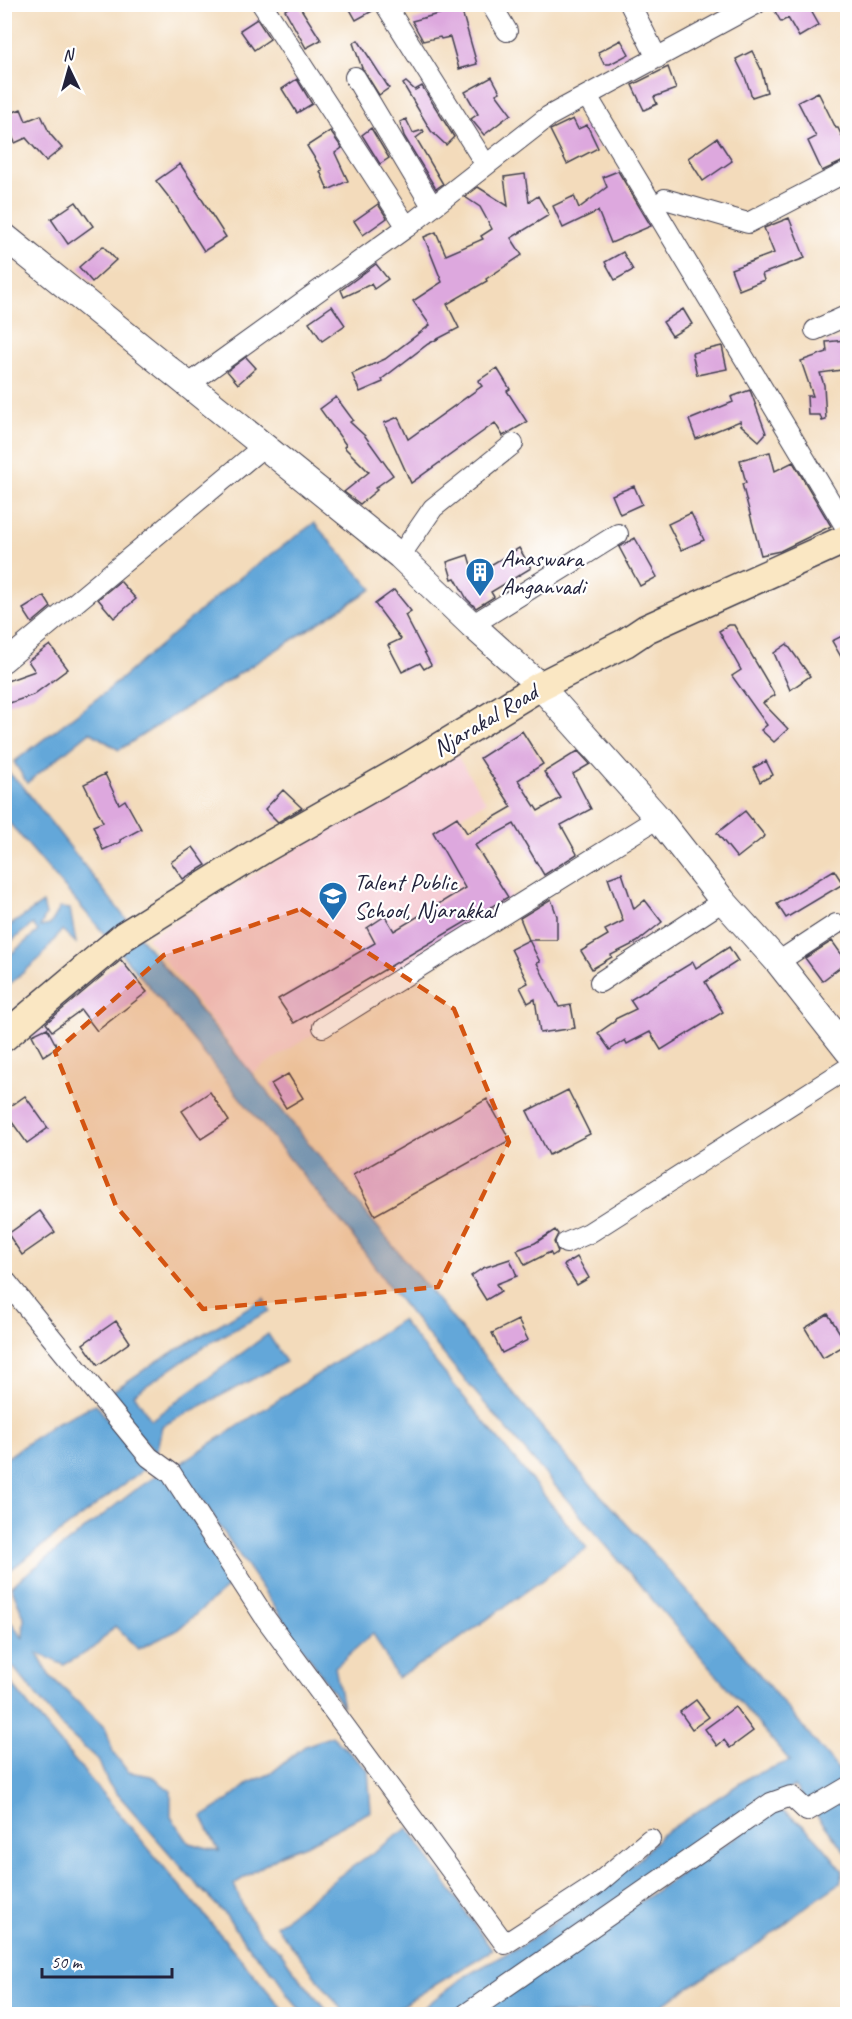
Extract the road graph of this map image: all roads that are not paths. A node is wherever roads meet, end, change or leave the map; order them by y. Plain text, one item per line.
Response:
1 (262, 4) edge
2 (385, 4) edge
3 (491, 4) edge
4 (630, 4) edge
5 (756, 4) edge
6 (507, 31) dead end
7 (657, 58) junction
8 (355, 77) dead end
9 (587, 96) junction
10 (486, 165) junction
11 (848, 171) edge
12 (665, 200) dead end
13 (432, 206) junction
14 (407, 227) junction
15 (4, 236) edge
16 (848, 315) edge
17 (815, 330) dead end
18 (189, 384) junction
19 (513, 444) dead end
20 (264, 446) junction
21 (848, 531) edge
22 (618, 534) dead end
23 (848, 538) edge
24 (400, 556) junction
25 (472, 625) junction
26 (4, 662) edge
27 (540, 686) junction
28 (658, 818) junction
29 (723, 901) junction
30 (836, 924) dead end
31 (778, 962) junction
32 (600, 982) dead end
33 (323, 1027) dead end
34 (843, 1036) edge
35 (4, 1037) edge
36 (848, 1068) edge
37 (566, 1243) dead end
38 (4, 1279) edge
39 (848, 1787) edge
40 (650, 1839) dead end
41 (466, 2014) edge

1 - 14 street
2 - 10 street
3 - 6 street
4 - 7 street
5 - 7 street
7 - 9 street
8 - 13 street
9 - 10 street
9 - 21 street
10 - 13 street
11 - 12 street
13 - 14 street
14 - 18 street
15 - 18 street
16 - 17 street
18 - 20 street
19 - 24 street
20 - 24 street
20 - 26 street
22 - 25 street
23 - 27 main road, Njarakal Road
24 - 25 street
25 - 27 street
27 - 28 street
27 - 35 main road, Njarakal Road
28 - 29 street
28 - 33 street
29 - 31 street
29 - 32 street
30 - 31 street
31 - 34 street
36 - 37 street
38 - 40 street
39 - 41 street

